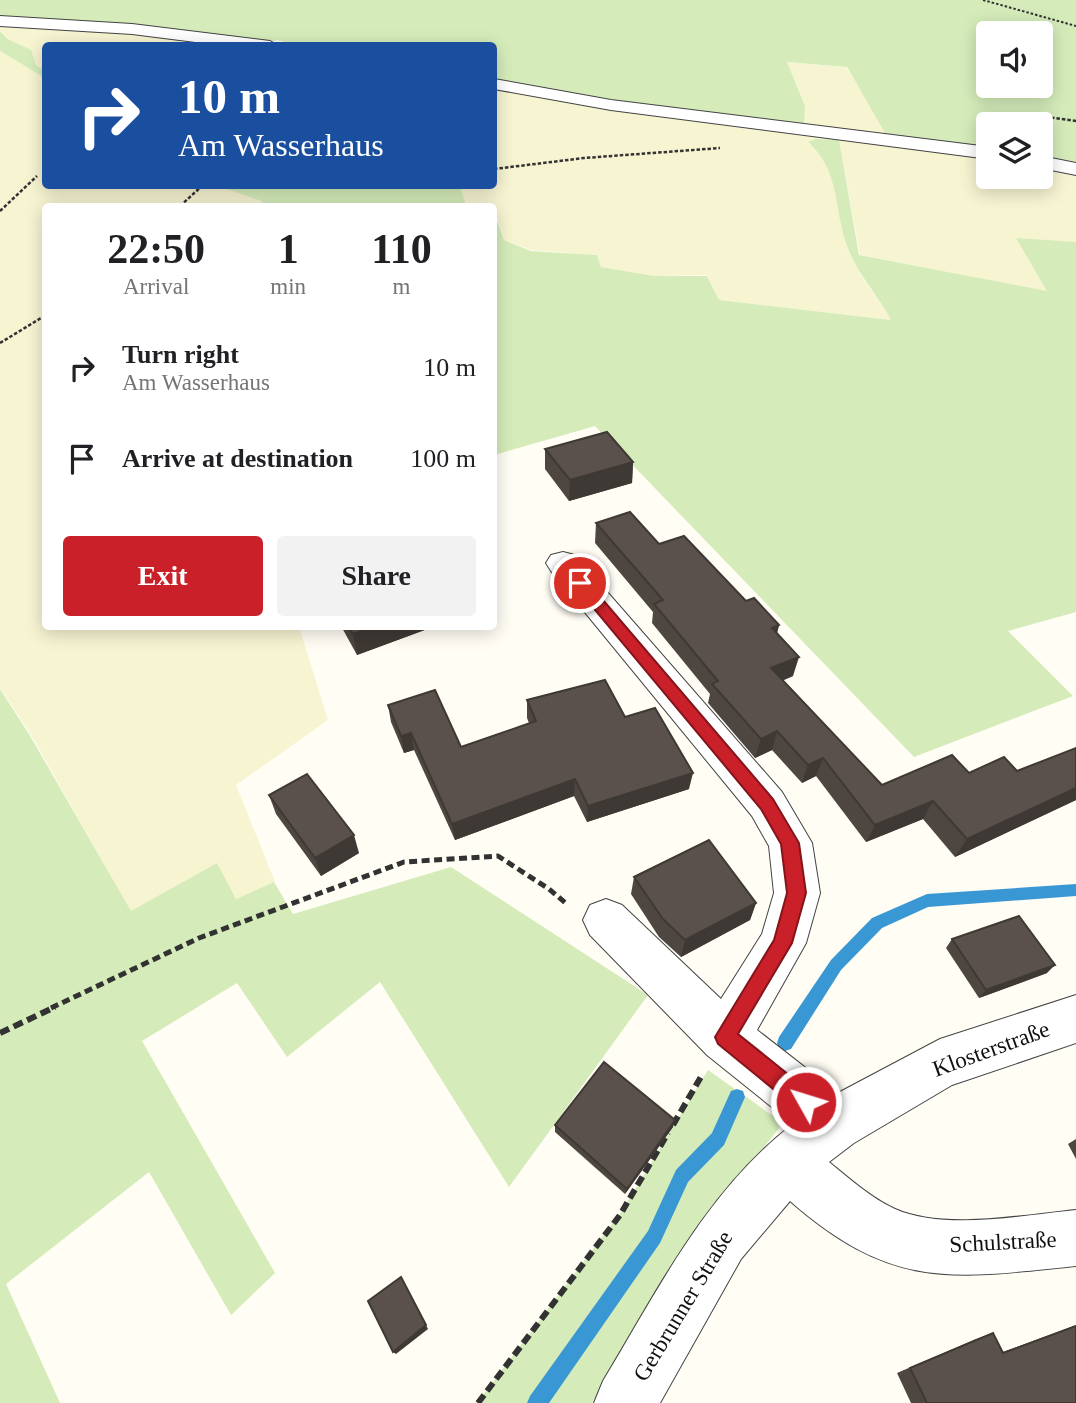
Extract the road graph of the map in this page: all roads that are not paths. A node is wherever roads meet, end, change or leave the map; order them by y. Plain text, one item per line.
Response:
1 (0, 21) edge
2 (238, 42) edge
3 (497, 85) edge
4 (976, 151) edge
5 (1053, 164) edge
6 (1076, 169) edge
7 (563, 563) dead end
8 (588, 914) road end
9 (1076, 1019) edge
10 (730, 1040) junction
11 (820, 1113) junction
12 (787, 1162) junction
13 (1076, 1238) edge
14 (625, 1403) edge

1 - 2 street
3 - 4 street
5 - 6 street
7 - 10 street
8 - 10 street
9 - 11 street, Klosterstraße
10 - 11 street
11 - 12 street, Gerbrunner Straße
12 - 13 street, Schulstraße
12 - 14 street, Gerbrunner Straße

